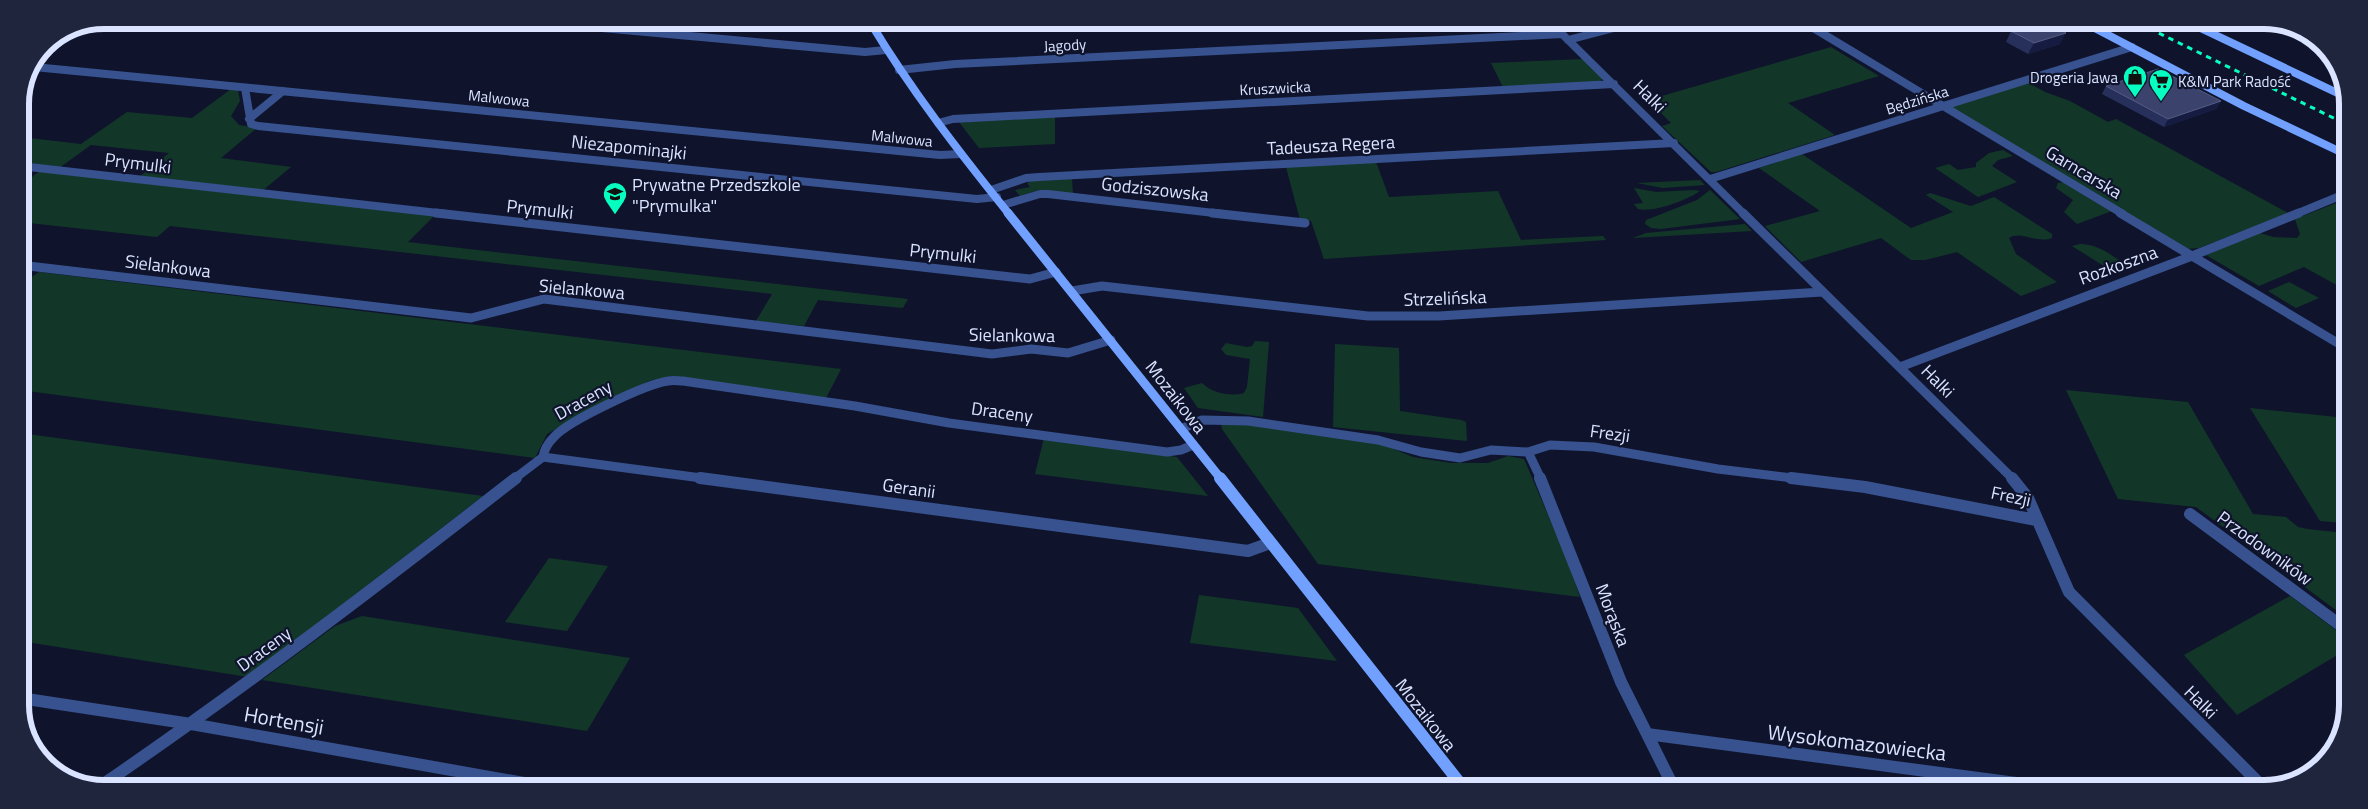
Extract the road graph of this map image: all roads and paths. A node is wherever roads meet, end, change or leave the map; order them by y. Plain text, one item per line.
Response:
1 (613, 29) edge
2 (874, 29) edge
3 (1557, 29) edge
4 (1604, 29) edge
5 (1815, 29) edge
6 (2098, 29) edge
7 (2203, 29) edge
8 (1565, 37) junction
9 (2132, 47) junction
10 (886, 50) junction
11 (38, 67) edge
12 (899, 70) junction
13 (1614, 84) junction
14 (245, 88) junction
15 (283, 91) junction
16 (2338, 93) edge
17 (1942, 106) junction
18 (249, 119) junction
19 (938, 123) junction
20 (1674, 143) junction
21 (2339, 151) edge
22 (961, 154) junction
23 (29, 167) edge
24 (1710, 179) junction
25 (2339, 196) edge
26 (997, 198) junction
27 (1305, 223) dead end
28 (2192, 256) junction
29 (29, 266) edge
30 (1056, 272) junction
31 (1072, 291) junction
32 (1822, 292) junction
33 (1111, 340) junction
34 (2339, 344) edge
35 (1900, 366) junction
36 (1181, 429) junction
37 (1193, 445) junction
38 (1528, 452) junction
39 (543, 457) junction
40 (2190, 514) dead end
41 (2036, 520) junction
42 (1270, 543) junction
43 (2339, 624) edge
44 (29, 699) edge
45 (191, 724) junction
46 (1647, 734) junction
47 (109, 780) edge
48 (507, 780) edge
49 (1457, 780) edge
50 (1670, 780) edge
51 (1993, 780) edge
52 (2256, 780) edge

1 - 10 street
2 - 10 street, Mozaikowa
3 - 8 street, Halki
4 - 8 street, Jagody
5 - 17 street, Garncarska
6 - 9 street
7 - 16 street
8 - 12 street, Jagody
8 - 13 street, Halki
9 - 17 street, Będzińska
9 - 21 street
10 - 12 street, Mozaikowa
11 - 14 street, Malwowa
12 - 19 street, Mozaikowa
13 - 19 street, Kruszwicka
13 - 20 street, Halki
14 - 15 street, Malwowa
14 - 18 street
15 - 18 street
15 - 22 street, Malwowa
17 - 24 street, Będzińska
17 - 28 street, Garncarska
18 - 26 street, Niezapominajki
19 - 22 street, Mozaikowa
20 - 24 street, Halki
20 - 26 street, Tadeusza Regera
22 - 26 street, Mozaikowa
23 - 30 street, Prymulki
24 - 32 street, Halki
25 - 28 street, Rozkoszna
26 - 27 street, Godziszowska
26 - 30 street, Mozaikowa
28 - 34 street, Garncarska
28 - 35 street, Rozkoszna
29 - 33 street, Sielankowa
30 - 31 street, Mozaikowa
31 - 32 street, Strzelińska
31 - 33 street, Mozaikowa
32 - 35 street, Halki
33 - 36 street, Mozaikowa
35 - 41 street, Halki
36 - 37 street, Mozaikowa
36 - 38 street, Frezji
37 - 39 street, Draceny
37 - 42 street, Mozaikowa
38 - 41 street, Frezji
38 - 46 street, Morąska
39 - 42 street, Geranii
39 - 45 street, Draceny
40 - 43 street, Przodowników
41 - 52 street, Halki
42 - 49 street, Mozaikowa
44 - 45 street, Hortensji
45 - 47 street, Draceny
45 - 48 street, Hortensji
46 - 50 street, Morąska
46 - 51 street, Wysokomazowiecka

